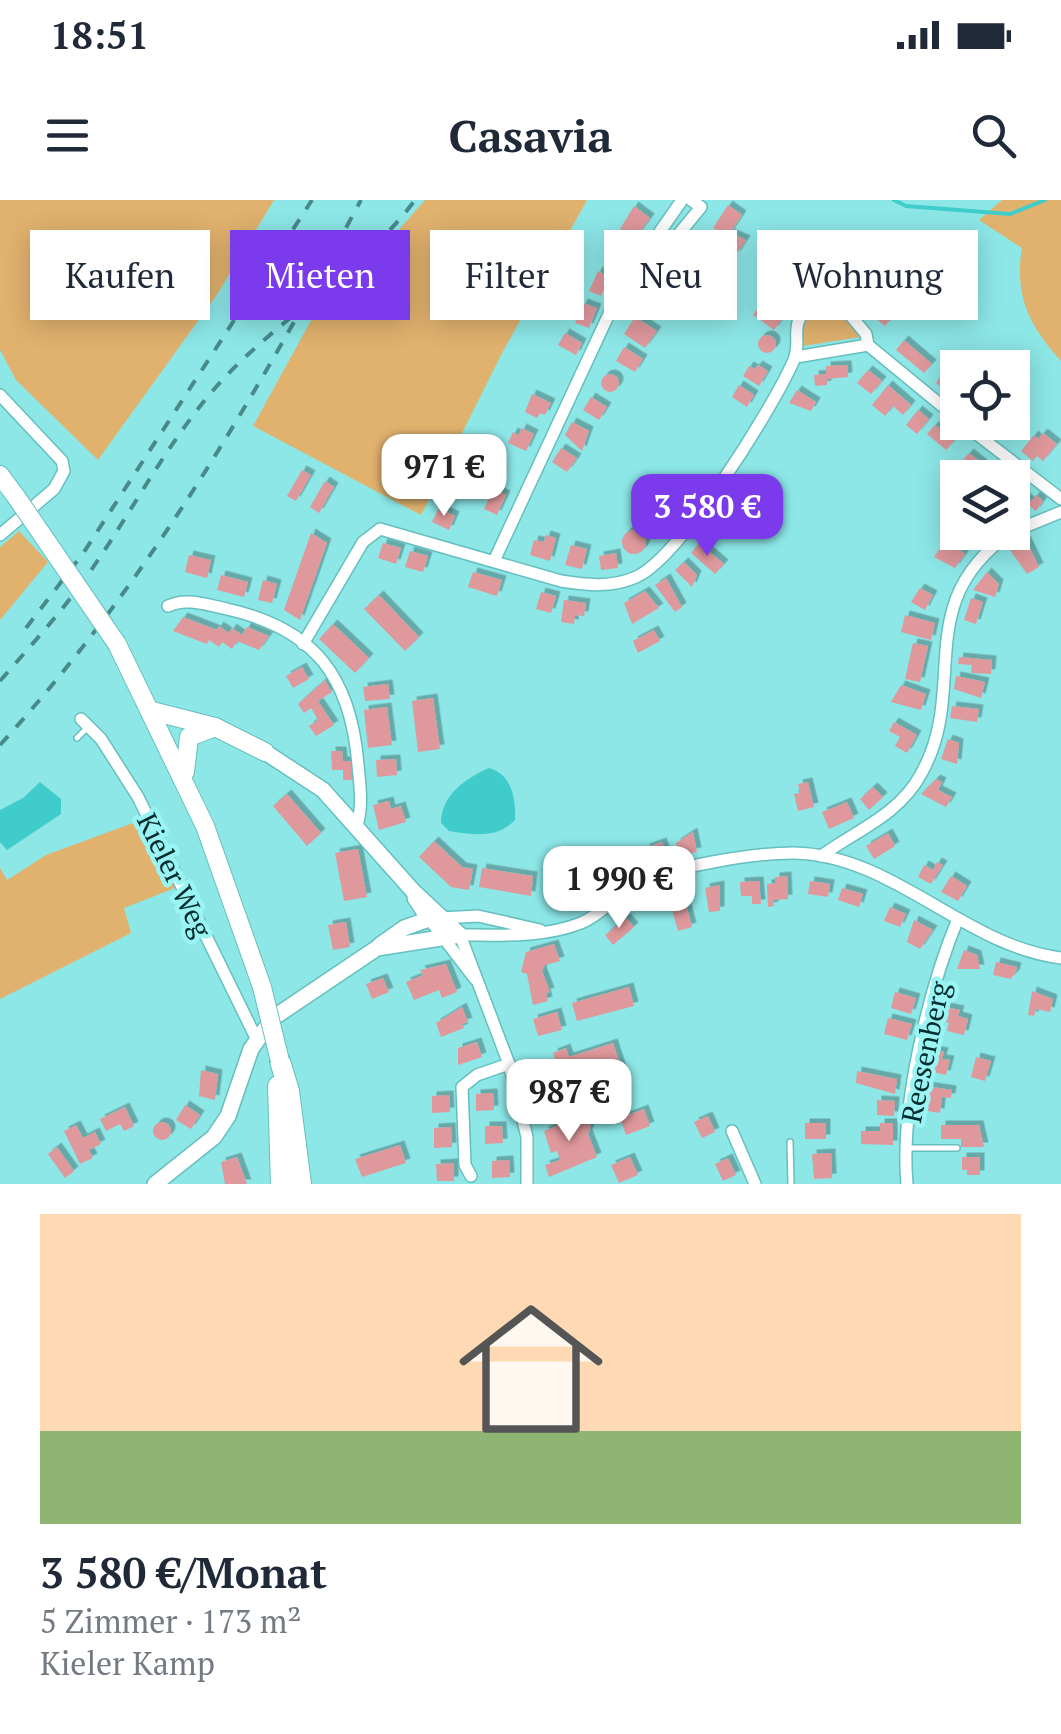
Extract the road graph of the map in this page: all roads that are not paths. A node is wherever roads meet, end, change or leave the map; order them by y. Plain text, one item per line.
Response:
1 (682, 200) edge
2 (692, 200) edge
3 (661, 230) edge
4 (685, 230) edge
5 (606, 320) edge
6 (868, 345) junction
7 (796, 357) junction
8 (0, 394) edge
9 (940, 404) edge
10 (985, 440) edge
11 (0, 476) edge
12 (1061, 499) edge
13 (1061, 512) edge
14 (1030, 525) edge
15 (0, 534) edge
16 (986, 550) edge
17 (494, 561) junction
18 (168, 606) dead end
19 (303, 644) junction
20 (152, 712) junction
21 (84, 723) joint
22 (216, 727) junction
23 (77, 738) dead end
24 (265, 752) joint
25 (185, 780) junction
26 (357, 826) junction
27 (821, 856) junction
28 (437, 918) junction
29 (958, 922) junction
30 (544, 931) junction
31 (452, 936) junction
32 (377, 948) junction
33 (1061, 958) edge
34 (256, 1038) junction
35 (280, 1062) junction
36 (509, 1064) junction
37 (732, 1131) dead end
38 (790, 1142) dead end
39 (905, 1148) junction
40 (958, 1148) dead end
41 (471, 1176) dead end
42 (155, 1184) edge
43 (281, 1184) edge
44 (301, 1184) edge
45 (527, 1184) edge
46 (755, 1184) edge
47 (792, 1184) edge
48 (907, 1184) edge

1 - 3 street
2 - 4 street
5 - 17 street
6 - 7 street
6 - 7 street
6 - 9 street
7 - 17 street
8 - 15 street
10 - 12 street
11 - 20 main road, bridge
13 - 14 street
16 - 27 street
17 - 19 street
18 - 19 street
19 - 26 street
20 - 22 main road
20 - 25 main road
21 - 23 lane
21 - 34 street, Kieler Weg
22 - 24 main road
22 - 25 main road
24 - 26 street
25 - 35 main road, bridge
26 - 28 street
27 - 29 street
27 - 30 street
28 - 30 street
28 - 31 street
28 - 32 street
29 - 33 street
29 - 39 street, Reesenberg
30 - 31 street
31 - 32 street
31 - 36 street
32 - 34 street
34 - 42 street
35 - 43 highway
35 - 44 highway
36 - 41 street
36 - 45 street
37 - 46 street
38 - 47 lane
39 - 40 lane
39 - 48 street, Reesenberg

